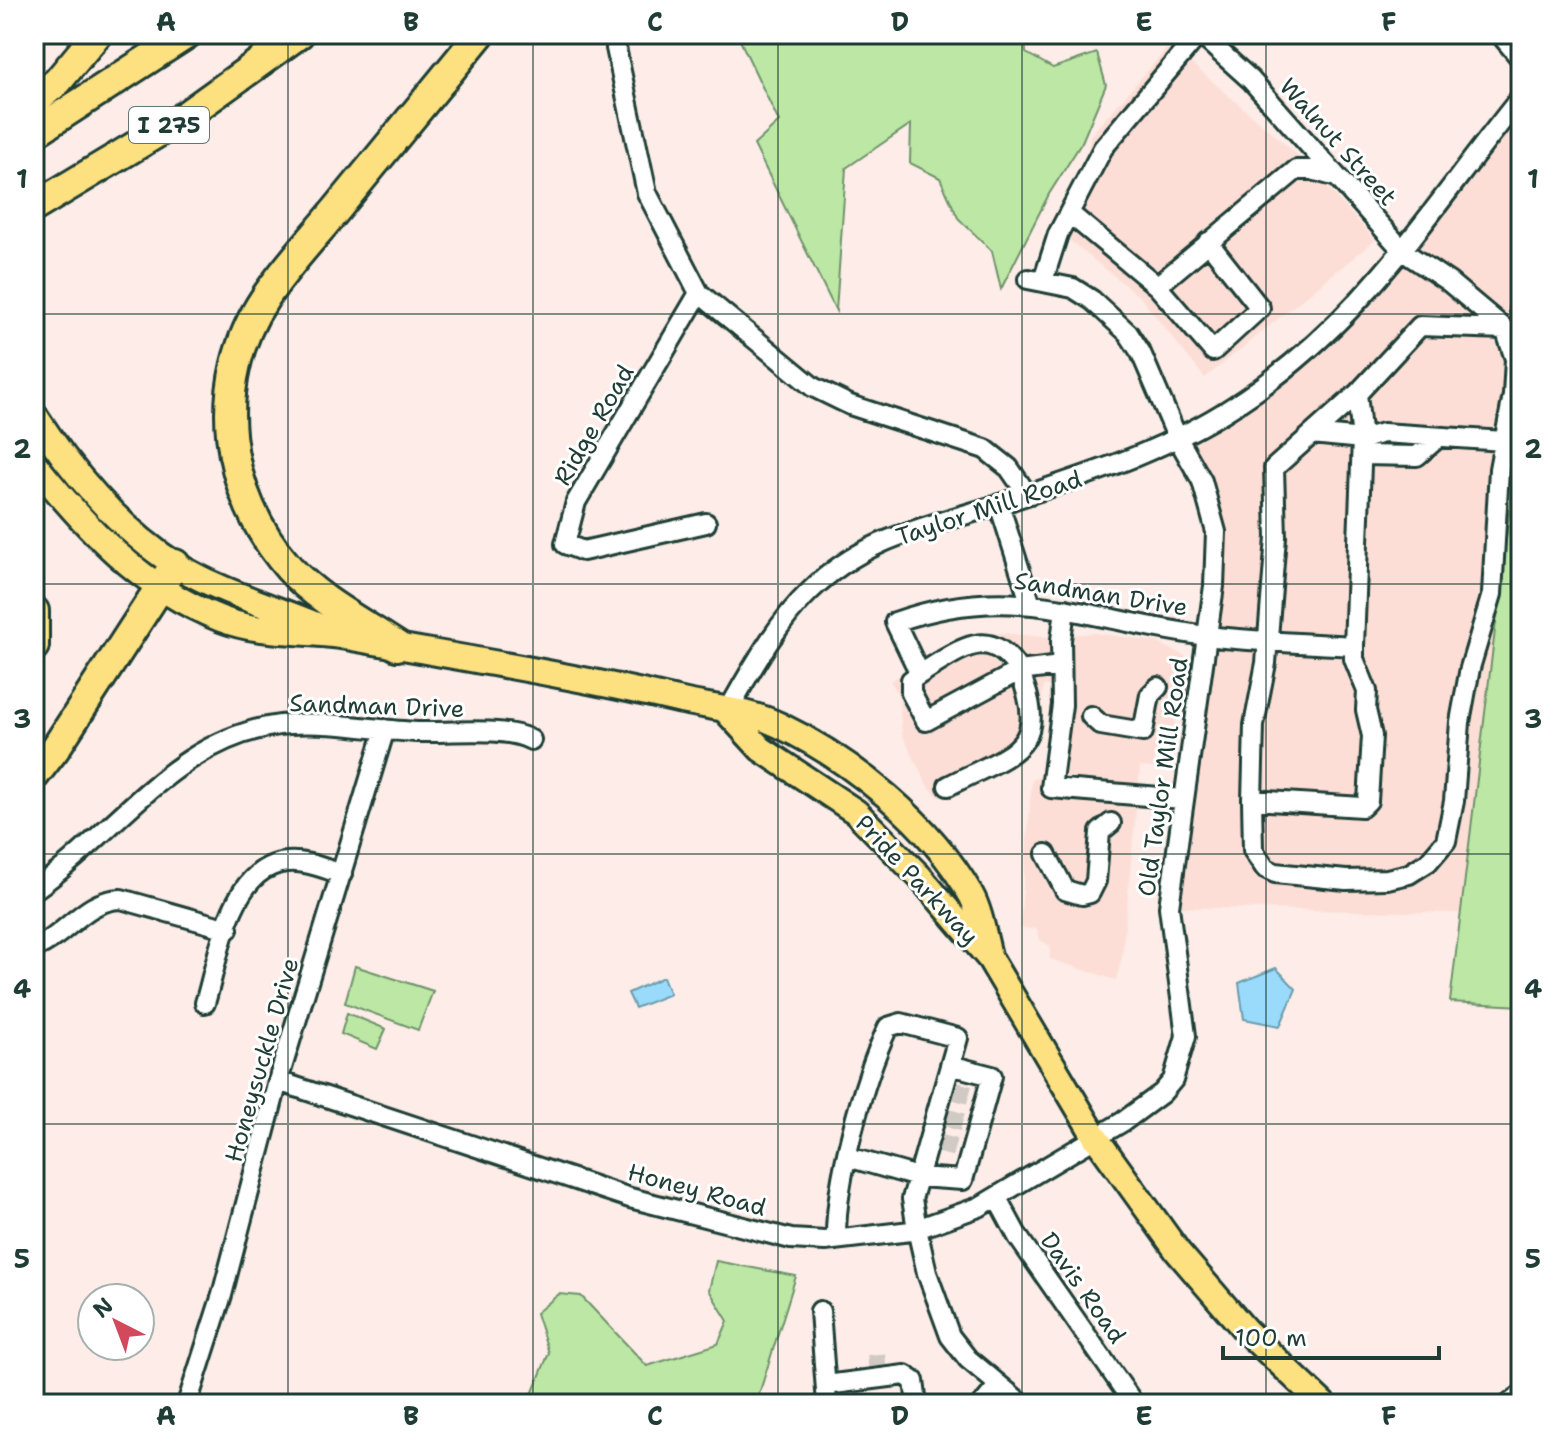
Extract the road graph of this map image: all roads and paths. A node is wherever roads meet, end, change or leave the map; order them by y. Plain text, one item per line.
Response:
1 (97, 34) edge
2 (187, 34) edge
3 (299, 34) edge
4 (480, 34) edge
5 (1200, 34) edge
6 (1500, 34) edge
7 (616, 48) dead end
8 (1521, 59) edge
9 (1521, 97) edge
10 (34, 101) edge
11 (34, 133) edge
12 (1337, 177) junction
13 (34, 207) edge
14 (1069, 213) junction
15 (1208, 242) junction
16 (1404, 252) junction
17 (1157, 286) junction
18 (699, 293) junction
19 (1505, 329) junction
20 (1357, 394) junction
21 (34, 414) edge
22 (1312, 434) junction
23 (1177, 437) junction
24 (1504, 441) junction
25 (1362, 447) junction
26 (34, 463) edge
27 (1027, 494) junction
28 (999, 504) junction
29 (706, 523) dead end
30 (175, 564) junction
31 (160, 589) junction
32 (1030, 602) junction
33 (1065, 609) junction
34 (34, 611) edge
35 (341, 636) junction
36 (1206, 636) junction
37 (1269, 641) junction
38 (34, 646) edge
39 (397, 646) junction
40 (1354, 646) junction
41 (1061, 666) junction
42 (1019, 671) junction
43 (920, 674) junction
44 (1158, 687) dead end
45 (727, 712) junction
46 (1091, 716) dead end
47 (385, 729) junction
48 (531, 740) dead end
49 (34, 776) edge
50 (948, 786) dead end
51 (1183, 799) junction
52 (1252, 800) junction
53 (1111, 823) dead end
54 (1046, 854) dead end
55 (342, 874) junction
56 (34, 890) edge
57 (228, 929) junction
58 (34, 948) edge
59 (205, 1003) dead end
60 (950, 1065) junction
61 (278, 1081) junction
62 (1096, 1138) junction
63 (848, 1157) junction
64 (918, 1177) junction
65 (997, 1198) junction
66 (917, 1229) junction
67 (836, 1240) junction
68 (820, 1311) dead end
69 (891, 1362) dead end
70 (868, 1364) tunnel mouth
71 (905, 1375) junction
72 (849, 1381) junction
73 (826, 1385) junction
74 (998, 1386) junction
75 (1521, 1395) edge
76 (187, 1404) edge
77 (827, 1404) edge
78 (917, 1404) edge
79 (983, 1404) edge
80 (1022, 1404) edge
81 (1134, 1404) edge
82 (1323, 1404) edge
83 (1509, 1404) edge

1 - 10 highway
2 - 11 highway, I 275
3 - 13 highway, I 275
4 - 39 highway
5 - 12 street, Walnut Street
5 - 14 street
6 - 8 street
7 - 18 street
9 - 16 street, Taylor Mill Road
12 - 15 street
12 - 16 street, Walnut Street
14 - 17 street
14 - 23 street, Old Taylor Mill Road
15 - 17 street
15 - 17 street
16 - 19 street, Walnut Street
16 - 23 street, Taylor Mill Road
18 - 27 street
18 - 29 street, Ridge Road
19 - 20 street
19 - 24 street
20 - 22 street
20 - 25 street
21 - 30 main road
22 - 25 street
22 - 37 street
23 - 27 street, Taylor Mill Road
23 - 36 street, Old Taylor Mill Road
24 - 25 street
24 - 52 street
25 - 40 street
26 - 31 main road
27 - 28 street, Taylor Mill Road
28 - 32 street
28 - 45 street, Taylor Mill Road
30 - 31 highway
30 - 35 main road
31 - 35 main road
31 - 49 highway
32 - 33 street, Sandman Drive
32 - 43 street, Sandman Drive
33 - 36 street, Sandman Drive
33 - 41 street
34 - 38 highway
35 - 39 main road
36 - 37 street, Sandman Drive
36 - 51 street, Old Taylor Mill Road
37 - 40 street, Sandman Drive
37 - 52 street
39 - 45 main road
40 - 52 street
41 - 42 street
41 - 51 street
42 - 43 street
42 - 43 street
42 - 50 street
44 - 46 street
45 - 62 main road, Pride Parkway
47 - 48 street, Sandman Drive
47 - 55 street, Honeysuckle Drive
47 - 56 street, Sandman Drive
51 - 62 street, Old Taylor Mill Road
53 - 54 street
55 - 57 street
55 - 61 street, Honeysuckle Drive
57 - 58 street
57 - 59 street
60 - 63 street
60 - 64 street
60 - 64 street
61 - 67 street, Honey Road
61 - 76 street, Honeysuckle Drive
62 - 65 street, Honey Road
62 - 82 main road, Pride Parkway
63 - 64 street
63 - 67 street
64 - 66 street
65 - 66 street, Honey Road
65 - 81 street, Davis Road
66 - 67 street, Honey Road
66 - 74 street
68 - 73 street
69 - 71 street
70 - 72 street
71 - 72 street
71 - 78 street
72 - 73 street
73 - 77 street
74 - 79 street
74 - 80 street
75 - 83 street

